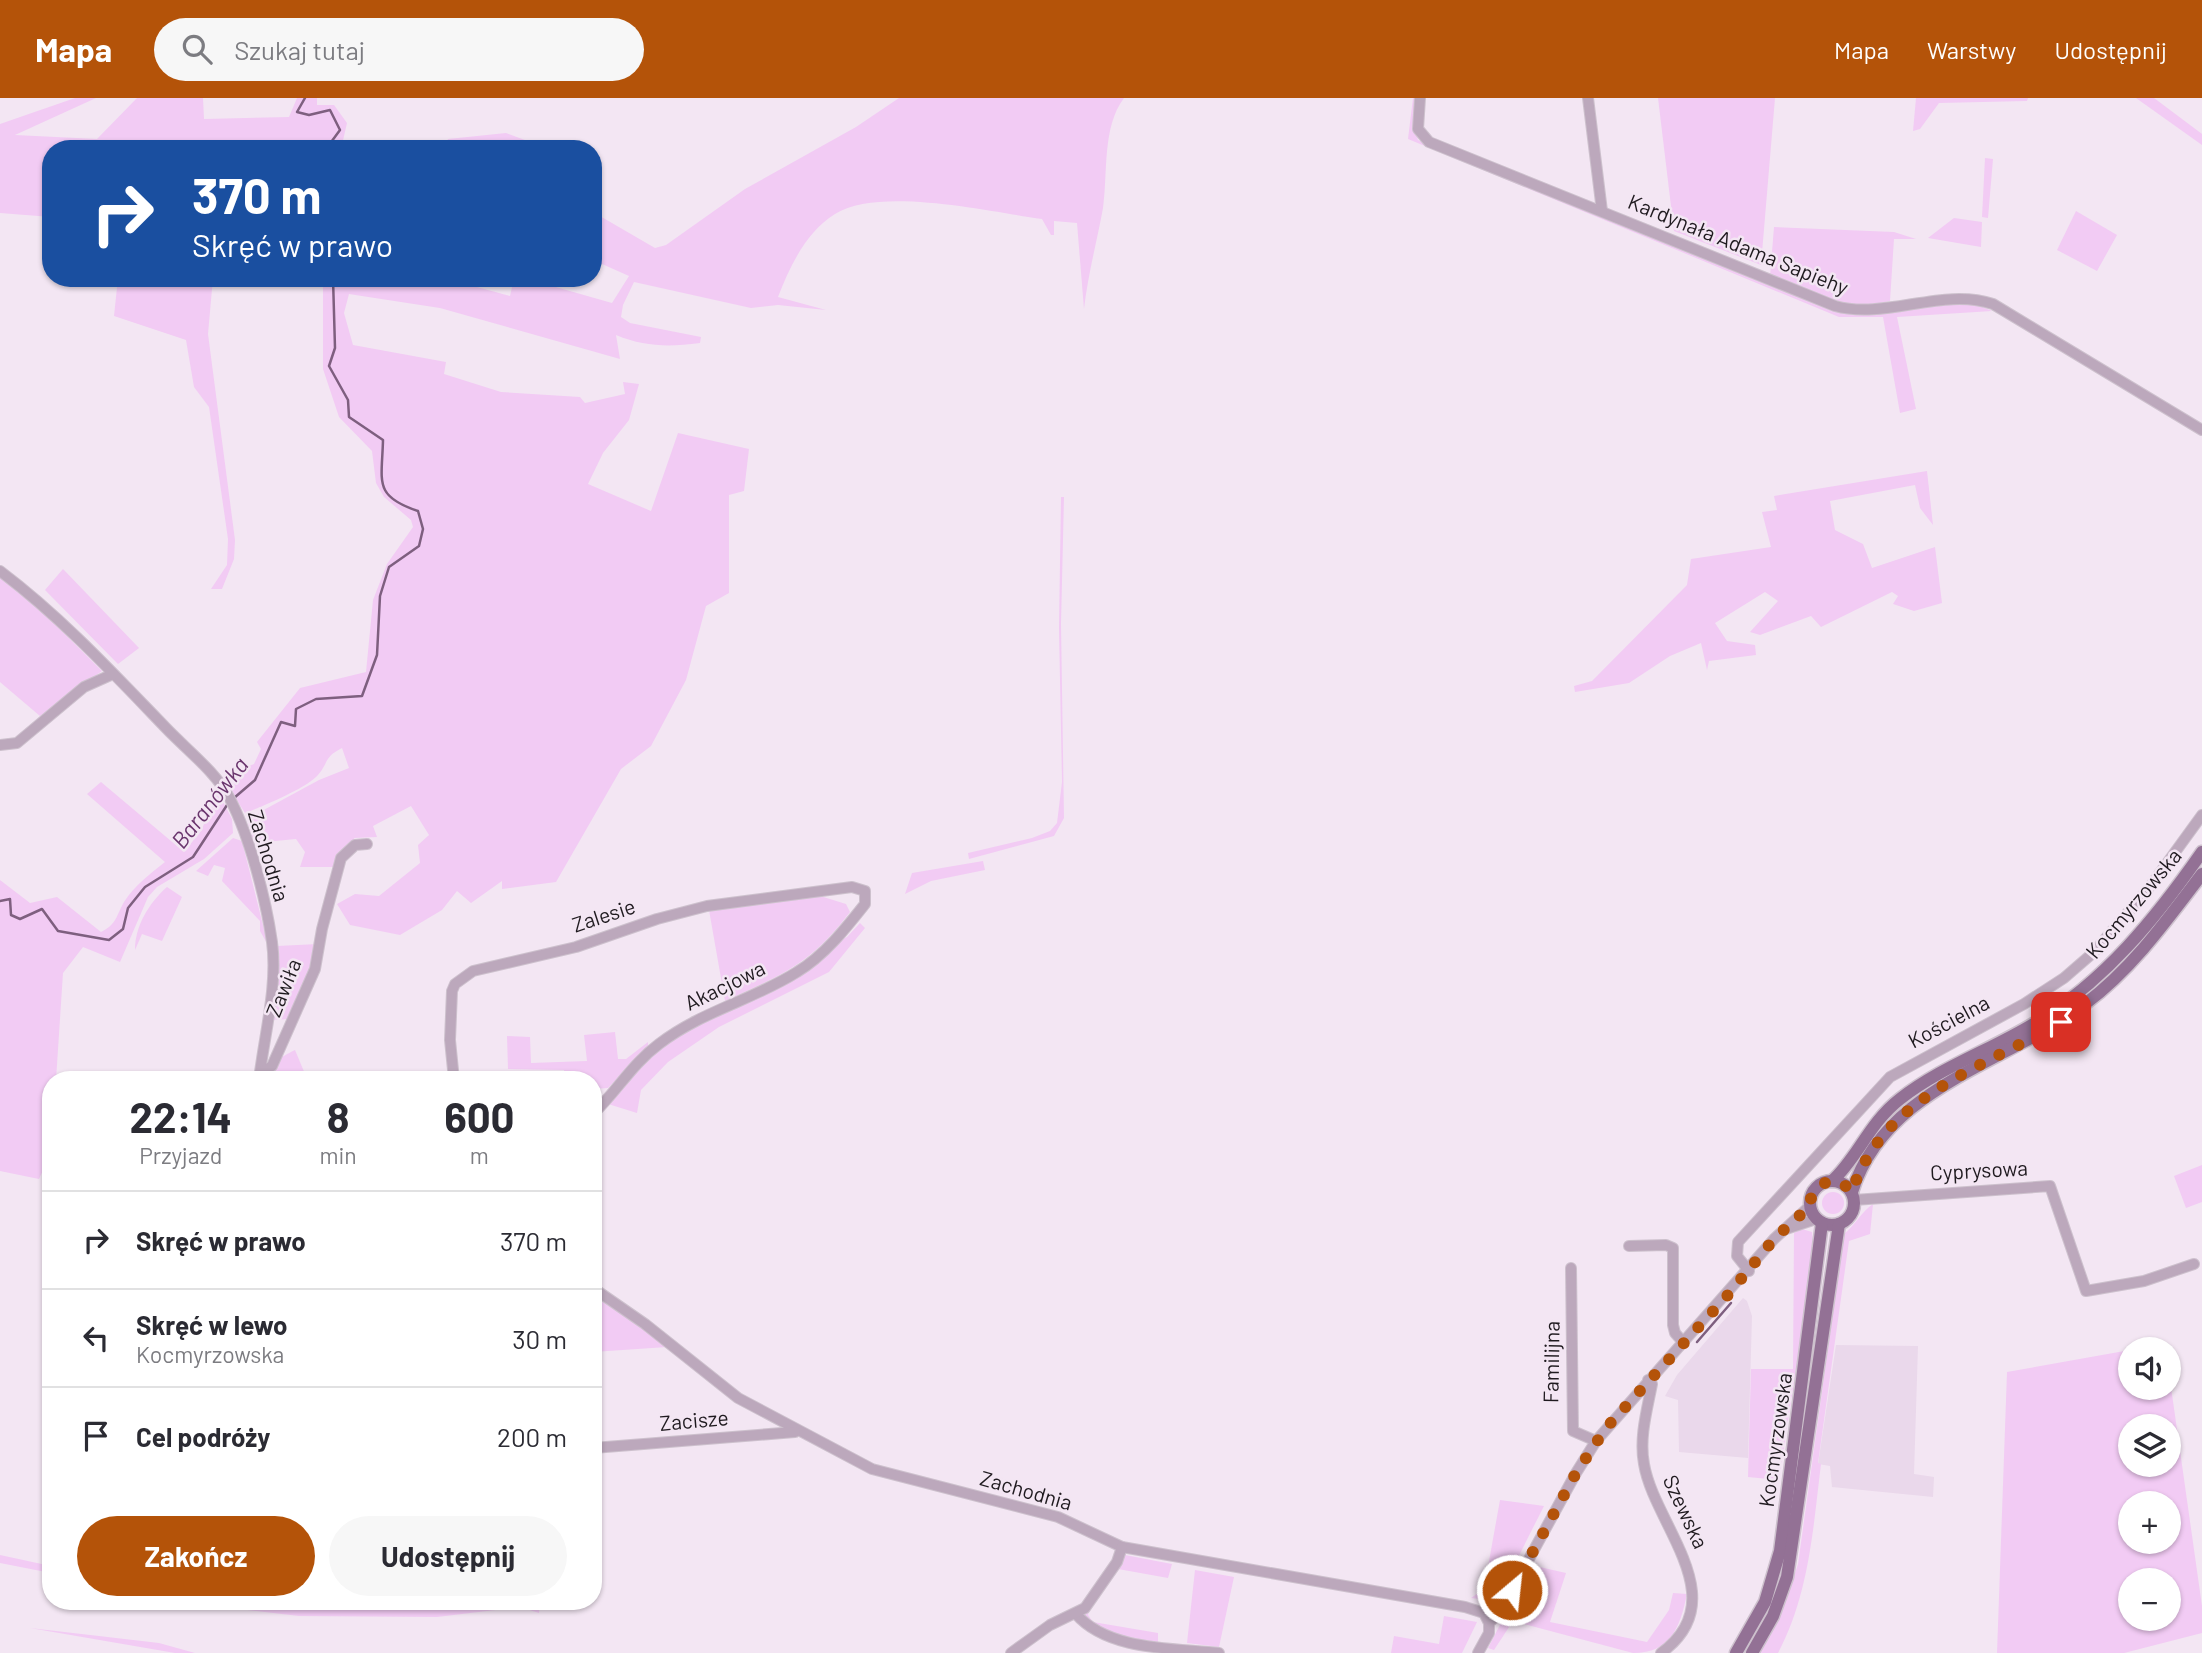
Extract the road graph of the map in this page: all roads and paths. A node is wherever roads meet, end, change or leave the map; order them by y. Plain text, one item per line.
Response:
1 (1420, 98) edge
2 (1588, 98) edge
3 (1602, 211) junction
4 (2202, 430) edge
5 (0, 571) edge
6 (113, 674) junction
7 (0, 745) edge
8 (2202, 815) edge
9 (368, 844) dead end
10 (2202, 852) edge
11 (2202, 874) edge
12 (865, 891) joint
13 (260, 1071) edge
14 (266, 1071) edge
15 (453, 1071) edge
16 (602, 1103) edge
17 (1832, 1181) junction
18 (1853, 1196) junction
19 (1810, 1206) junction
20 (1819, 1221) junction
21 (1839, 1224) junction
22 (1785, 1229) junction
23 (1629, 1246) dead end
24 (2194, 1264) dead end
25 (1572, 1268) dead end
26 (1749, 1270) junction
27 (602, 1294) edge
28 (1683, 1342) junction
29 (1648, 1380) junction
30 (797, 1432) junction
31 (1596, 1441) junction
32 (602, 1447) edge
33 (1122, 1547) junction
34 (1076, 1614) junction
35 (1489, 1623) junction
36 (1011, 1653) edge
37 (1219, 1653) edge
38 (1478, 1653) edge
39 (1661, 1653) edge
40 (1736, 1653) edge
41 (1752, 1653) edge

1 - 3 street, Kardynała Adama Sapiehy
2 - 3 street, Kardynała Adama Sapiehy
3 - 4 street, Kardynała Adama Sapiehy
5 - 6 street, Zachodnia
6 - 7 street
6 - 13 street, Zachodnia
8 - 26 street, Kościelna
9 - 14 street, Zawiła
10 - 17 main road, Kocmyrzowska
11 - 18 main road, Kocmyrzowska
12 - 15 street, Zalesie
12 - 16 street, Akacjowa
17 - 18 main road
17 - 19 main road
18 - 21 main road
18 - 24 street, Cyprysowa
19 - 20 main road
19 - 22 street
20 - 21 main road
20 - 22 street
20 - 40 main road, Kocmyrzowska
21 - 41 main road, Kocmyrzowska
22 - 26 street
23 - 28 street
25 - 31 street, Familijna
26 - 28 street
27 - 30 street, Zachodnia
28 - 29 street
29 - 31 street
29 - 39 street, Szewska
30 - 32 street, Zacisze
30 - 33 street, Zachodnia
31 - 35 street
33 - 34 street
33 - 35 street, Zachodnia
34 - 36 street
34 - 37 street
35 - 38 street

